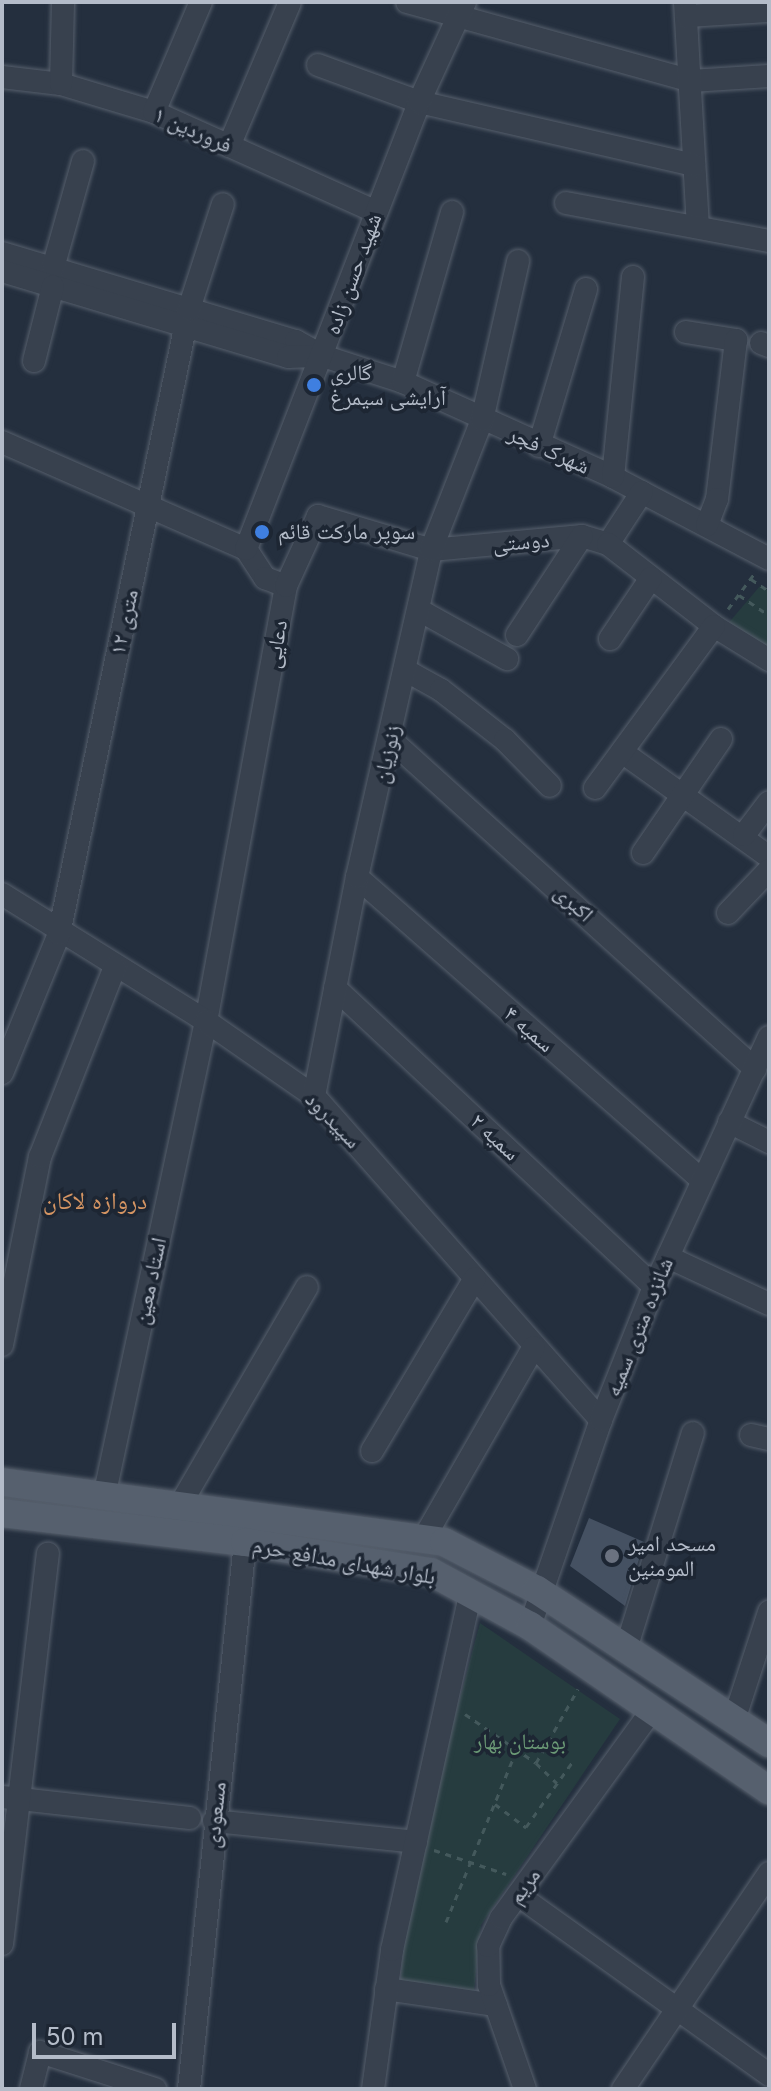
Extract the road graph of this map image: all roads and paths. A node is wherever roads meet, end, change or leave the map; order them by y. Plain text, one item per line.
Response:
1 (63, 2) edge
2 (201, 2) edge
3 (290, 2) edge
4 (407, 2) edge
5 (461, 9) edge
6 (686, 9) edge
7 (769, 11) edge
8 (318, 65) dead end
9 (769, 76) edge
10 (2, 77) edge
11 (691, 81) junction
12 (61, 84) junction
13 (419, 102) junction
14 (154, 112) junction
15 (229, 146) junction
16 (83, 161) dead end
17 (694, 165) junction
18 (566, 203) dead end
19 (223, 204) dead end
20 (376, 212) junction
21 (452, 212) dead end
22 (698, 226) junction
23 (769, 241) edge
24 (2, 253) edge
25 (518, 261) dead end
26 (2, 271) edge
27 (53, 277) junction
28 (633, 277) dead end
29 (586, 289) dead end
30 (188, 318) junction
31 (686, 332) dead end
32 (323, 356) junction
33 (34, 361) dead end
34 (403, 382) junction
35 (482, 420) junction
36 (2, 442) edge
37 (539, 446) junction
38 (613, 477) junction
39 (642, 492) junction
40 (149, 504) junction
41 (707, 525) junction
42 (582, 536) junction
43 (608, 544) junction
44 (246, 549) junction
45 (431, 550) junction
46 (767, 558) edge
47 (651, 578) junction
48 (751, 579) junction
49 (286, 586) junction
50 (769, 591) edge
51 (739, 595) junction
52 (419, 610) junction
53 (769, 615) edge
54 (714, 626) junction
55 (517, 635) dead end
56 (610, 639) dead end
57 (507, 659) dead end
58 (769, 660) edge
59 (405, 670) junction
60 (721, 739) dead end
61 (391, 740) junction
62 (622, 752) junction
63 (550, 786) dead end
64 (595, 788) dead end
65 (686, 795) junction
66 (769, 802) edge
67 (744, 835) junction
68 (643, 853) dead end
69 (769, 857) edge
70 (769, 870) edge
71 (357, 877) junction
72 (2, 894) edge
73 (728, 913) dead end
74 (59, 934) junction
75 (115, 967) junction
76 (335, 988) junction
77 (206, 1021) junction
78 (768, 1041) edge
79 (755, 1069) junction
80 (2, 1073) edge
81 (314, 1096) junction
82 (729, 1122) junction
83 (769, 1142) edge
84 (702, 1180) junction
85 (668, 1257) junction
86 (475, 1278) junction
87 (307, 1287) dead end
88 (654, 1287) junction
89 (769, 1304) edge
90 (2, 1345) edge
91 (534, 1347) junction
92 (601, 1420) junction
93 (693, 1433) dead end
94 (372, 1451) dead end
95 (2, 1482) edge
96 (105, 1494) junction
97 (180, 1505) junction
98 (2, 1513) edge
99 (424, 1538) junction
100 (245, 1542) junction
101 (48, 1554) dead end
102 (554, 1568) junction
103 (519, 1580) junction
104 (471, 1592) junction
105 (544, 1595) junction
106 (769, 1612) edge
107 (530, 1626) junction
108 (626, 1649) junction
109 (591, 1667) junction
110 (447, 1704) junction
111 (653, 1709) junction
112 (734, 1720) junction
113 (769, 1743) edge
114 (517, 1749) junction
115 (573, 1761) dead end
116 (536, 1763) junction
117 (558, 1783) junction
118 (769, 1790) edge
119 (11, 1798) edge
120 (495, 1804) junction
121 (190, 1818) dead end
122 (214, 1821) junction
123 (416, 1842) junction
124 (470, 1865) junction
125 (769, 1873) edge
126 (523, 1887) junction
127 (446, 1922) dead end
128 (2, 1944) edge
129 (386, 1989) junction
130 (496, 2005) junction
131 (679, 2006) junction
132 (769, 2075) edge
133 (31, 2089) edge
134 (155, 2089) edge
135 (189, 2089) edge
136 (373, 2089) edge
137 (525, 2089) edge
138 (623, 2089) edge

1 - 12 street
2 - 14 street
3 - 15 street
4 - 5 street
5 - 11 street
5 - 13 street, شهید حسن زاده
6 - 7 street
6 - 11 street
8 - 13 street
9 - 11 street
10 - 12 street, فروردین ۱
11 - 17 street
12 - 14 street, فروردین ۱
13 - 17 street
13 - 20 street, شهید حسن زاده
14 - 15 street, فروردین ۱
15 - 20 street, فروردین ۱
16 - 27 street
17 - 22 street
18 - 22 street
19 - 30 street, ۱۲ متری
20 - 32 street, شهید حسن زاده
21 - 34 street
22 - 23 street
24 - 27 street, شهرک فجر
25 - 35 street, زنوزیان
26 - 27 street, شهرک فجر
27 - 30 street, شهرک فجر
27 - 33 street
28 - 38 street
29 - 37 street
30 - 32 street, شهرک فجر
30 - 40 street, ۱۲ متری
31 - 41 street
32 - 34 street, شهرک فجر
32 - 44 street, شهید حسن زاده
34 - 35 street, شهرک فجر
35 - 37 street, شهرک فجر
35 - 45 street, زنوزیان
36 - 40 street
37 - 38 street, شهرک فجر
38 - 39 street, شهرک فجر
39 - 41 street, شهرک فجر
39 - 43 street
40 - 44 street
40 - 74 street, ۱۲ متری
41 - 46 street, شهرک فجر
42 - 43 street, دوستی
42 - 45 street, دوستی
42 - 55 street
43 - 47 street, دوستی
44 - 49 street
45 - 49 street, دوستی
45 - 52 street, زنوزیان
46 - 48 path
47 - 54 street, دوستی
47 - 56 street
48 - 50 path
48 - 51 path
49 - 77 street, دعایی
51 - 53 path
51 - 54 path
52 - 57 street
52 - 59 street, زنوزیان
54 - 58 street, دوستی
54 - 62 street
59 - 61 street, زنوزیان
59 - 63 street
60 - 65 street
61 - 71 street, زنوزیان
61 - 79 street, اکبری
62 - 64 street
62 - 65 street
65 - 67 street
65 - 68 street
66 - 67 street
67 - 69 street
70 - 73 street
71 - 76 street, زنوزیان
71 - 84 street, سمیه ۴
72 - 74 street, سپیدرود
74 - 75 street, سپیدرود
74 - 80 street, ۱۲ متری
75 - 77 street, سپیدرود
75 - 90 street
76 - 81 street, زنوزیان
76 - 88 street, سمیه ۲
77 - 81 street, سپیدرود
77 - 96 street, استاد معین
78 - 79 street, شانزده متری سمیه
79 - 82 street, شانزده متری سمیه
81 - 86 street, سپیدرود
82 - 83 street
82 - 84 street, شانزده متری سمیه
84 - 85 street, شانزده متری سمیه
85 - 88 street, شانزده متری سمیه
85 - 89 street
86 - 91 street, سپیدرود
86 - 94 street
87 - 97 street
88 - 92 street, شانزده متری سمیه
91 - 92 street, سپیدرود
91 - 99 street
92 - 102 street, شانزده متری سمیه
93 - 108 street
95 - 96 main road, بلوار شهدای مدافع حرم
96 - 97 main road, بلوار شهدای مدافع حرم
97 - 99 main road, بلوار شهدای مدافع حرم
98 - 100 main road, بلوار شهدای مدافع حرم
99 - 103 main road, بلوار شهدای مدافع حرم
100 - 104 main road, بلوار شهدای مدافع حرم
100 - 122 street, مسعودی
101 - 119 street
102 - 103 street
102 - 105 street, شانزده متری سمیه
103 - 105 main road, بلوار شهدای مدافع حرم
104 - 107 main road, بلوار شهدای مدافع حرم
104 - 110 street
105 - 107 street, شانزده متری سمیه
105 - 108 main road, بلوار شهدای مدافع حرم
106 - 112 street
107 - 109 main road, بلوار شهدای مدافع حرم
108 - 112 main road, بلوار شهدای مدافع حرم
109 - 111 main road, بلوار شهدای مدافع حرم
109 - 116 path
110 - 114 path
110 - 123 street
111 - 118 main road, بلوار شهدای مدافع حرم
111 - 126 street, مریم
112 - 113 main road, بلوار شهدای مدافع حرم
114 - 116 path
114 - 120 path
115 - 117 path
116 - 117 path
117 - 120 path
119 - 121 street
119 - 128 street
120 - 124 path
122 - 123 street
122 - 135 street, مسعودی
123 - 124 path
123 - 129 street
124 - 126 path
124 - 127 path
125 - 131 street
126 - 130 street, مریم
126 - 131 street
129 - 130 street
129 - 136 street
130 - 137 street, مریم
131 - 132 street
131 - 138 street
133 - 134 street

